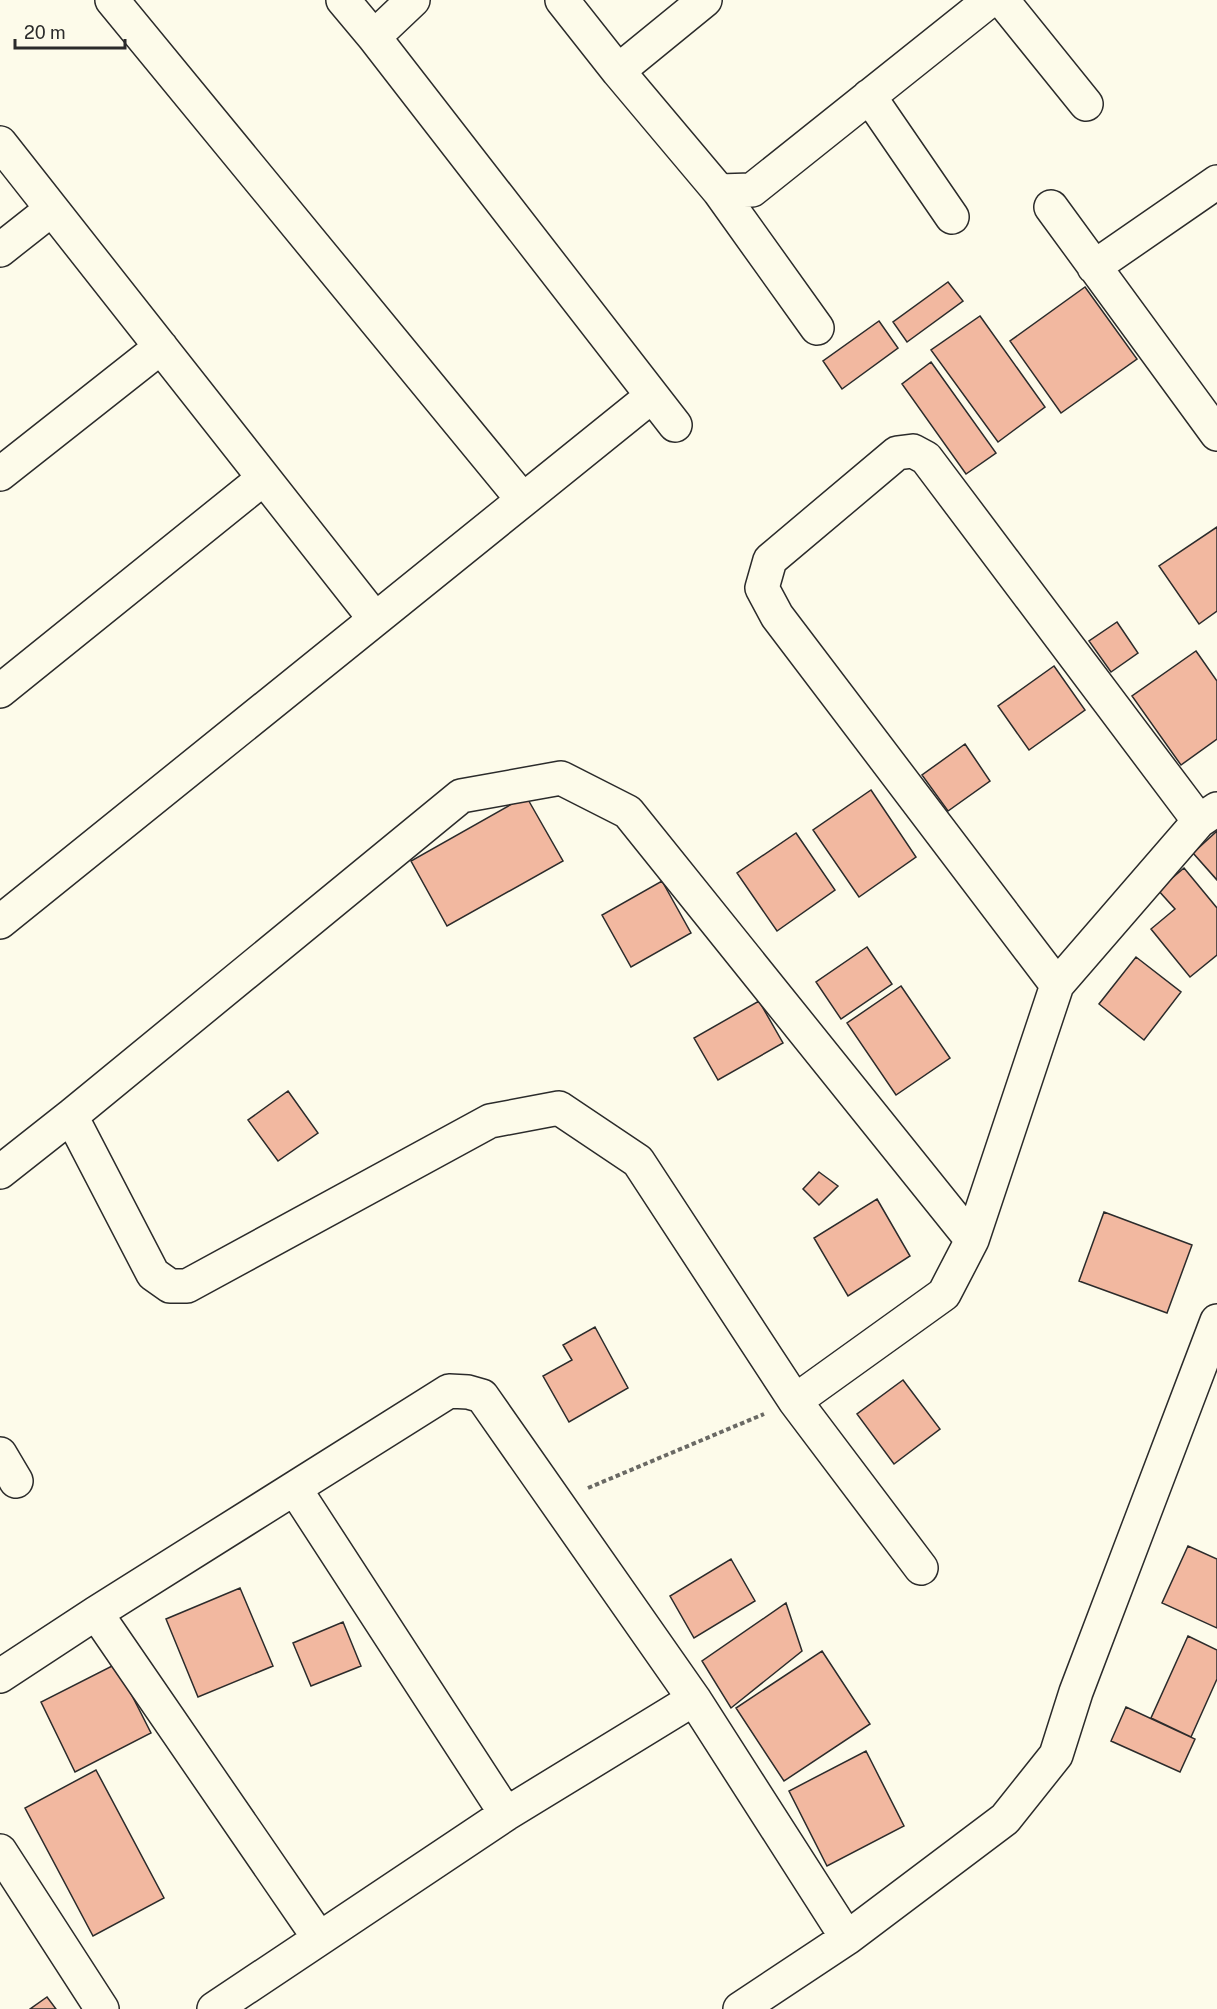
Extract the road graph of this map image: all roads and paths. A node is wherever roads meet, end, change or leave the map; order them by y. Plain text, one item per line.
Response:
1 (112, 0) edge
2 (343, 0) edge
3 (414, 0) edge
4 (562, 0) edge
5 (705, 0) edge
6 (990, 0) edge
7 (1002, 0) edge
8 (374, 37) junction
9 (618, 71) junction
10 (869, 96) junction
11 (1086, 104) dead end
12 (0, 143) edge
13 (1217, 182) edge
14 (718, 191) junction
15 (1051, 207) dead end
16 (52, 209) junction
17 (952, 217) dead end
18 (0, 250) edge
19 (1094, 267) junction
20 (818, 328) dead end
21 (161, 347) junction
22 (652, 396) junction
23 (675, 425) dead end
24 (1217, 434) edge
25 (0, 474) edge
26 (264, 478) junction
27 (523, 500) junction
28 (375, 619) junction
29 (0, 691) edge
30 (1208, 815) edge
31 (0, 922) edge
32 (1058, 985) junction
33 (70, 1116) junction
34 (0, 1172) edge
35 (972, 1240) junction
36 (1217, 1321) edge
37 (795, 1401) junction
38 (295, 1489) junction
39 (556, 1502) junction
40 (921, 1568) dead end
41 (96, 1613) junction
42 (0, 1676) edge
43 (694, 1699) junction
44 (506, 1814) junction
45 (0, 1851) edge
46 (319, 1938) junction
47 (847, 1938) junction
48 (102, 2009) edge
49 (214, 2009) edge
50 (740, 2009) edge

1 - 27 street
2 - 8 street
3 - 8 street
4 - 9 street
5 - 9 street
6 - 10 street
7 - 11 street
8 - 22 street
9 - 14 street
10 - 14 street
10 - 17 street
12 - 16 street
13 - 19 street
14 - 20 street
15 - 19 street
16 - 18 street
16 - 21 street
19 - 24 street
21 - 25 street
21 - 26 street
22 - 23 street
22 - 27 street
26 - 28 street
26 - 29 street
27 - 28 street
28 - 31 street
30 - 32 street
30 - 32 street
32 - 35 street
33 - 34 street
33 - 35 street
33 - 37 street
35 - 37 street
36 - 47 street
37 - 39 path
37 - 40 street
38 - 39 street
38 - 41 street
38 - 44 street
39 - 43 street
41 - 42 street
41 - 46 street
43 - 44 street
43 - 47 street
44 - 46 street
45 - 48 street
46 - 49 street
47 - 50 street

